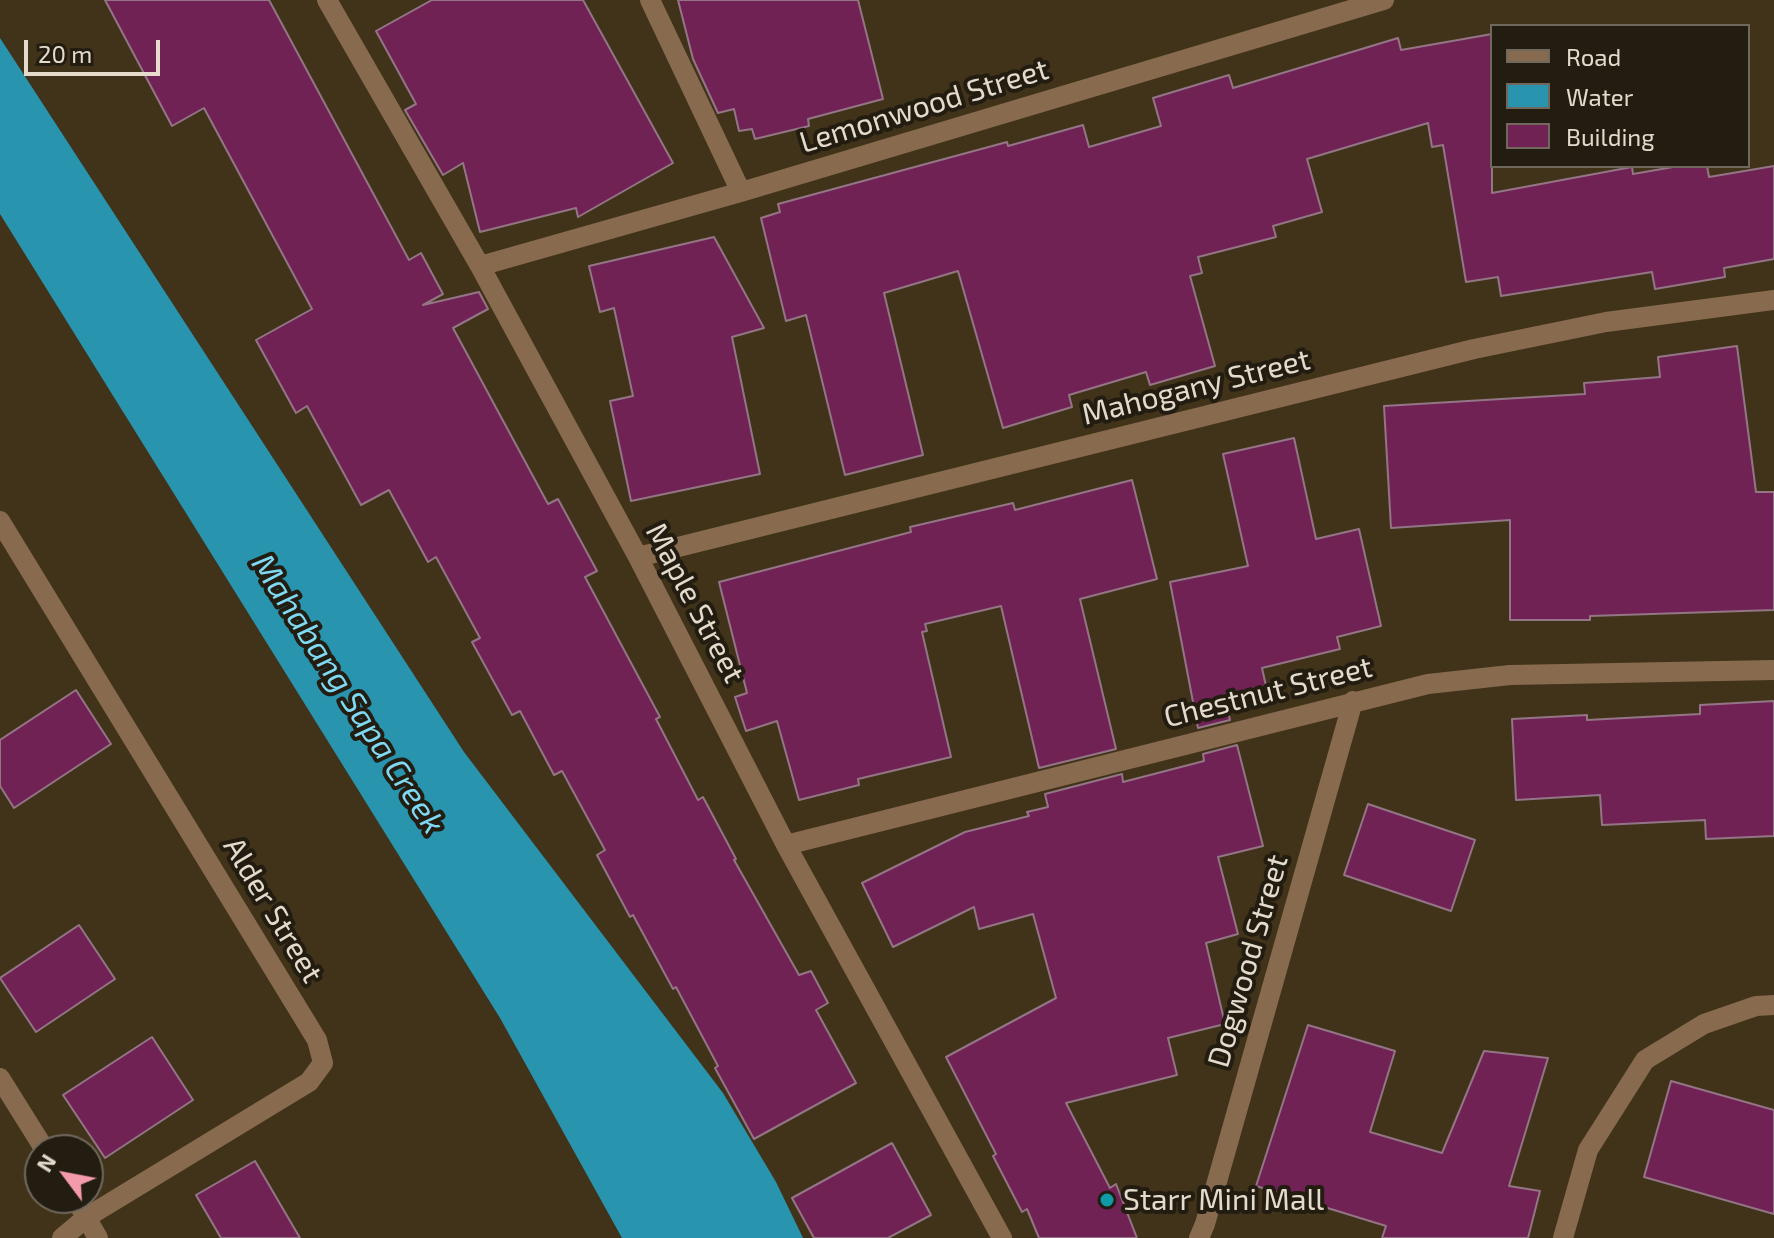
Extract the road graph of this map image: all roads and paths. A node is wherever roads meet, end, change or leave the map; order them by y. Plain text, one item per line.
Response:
1 (327, 0) edge
2 (650, 0) edge
3 (1384, 0) edge
4 (741, 192) junction
5 (480, 266) junction
6 (1774, 300) edge
7 (0, 521) edge
8 (638, 557) junction
9 (1774, 670) edge
10 (1353, 701) junction
11 (786, 845) junction
12 (1774, 1005) edge
13 (0, 1078) edge
14 (35, 1134) edge
15 (85, 1214) edge
16 (87, 1217) junction
17 (62, 1238) edge
18 (98, 1238) edge
19 (1002, 1238) edge
20 (1199, 1238) edge
21 (1563, 1238) edge

1 - 5 street, Maple Street
2 - 4 street
3 - 4 street, Lemonwood Street
4 - 5 street, Lemonwood Street
5 - 8 street, Maple Street
6 - 8 street, Mahogany Street
7 - 16 street, Alder Street
8 - 11 street, Maple Street
9 - 10 street, Chestnut Street
10 - 11 street, Chestnut Street
10 - 20 street, Dogwood Street
11 - 19 street, Maple Street
12 - 21 street
13 - 14 street
15 - 16 street
16 - 17 street, Alder Street
16 - 18 street

